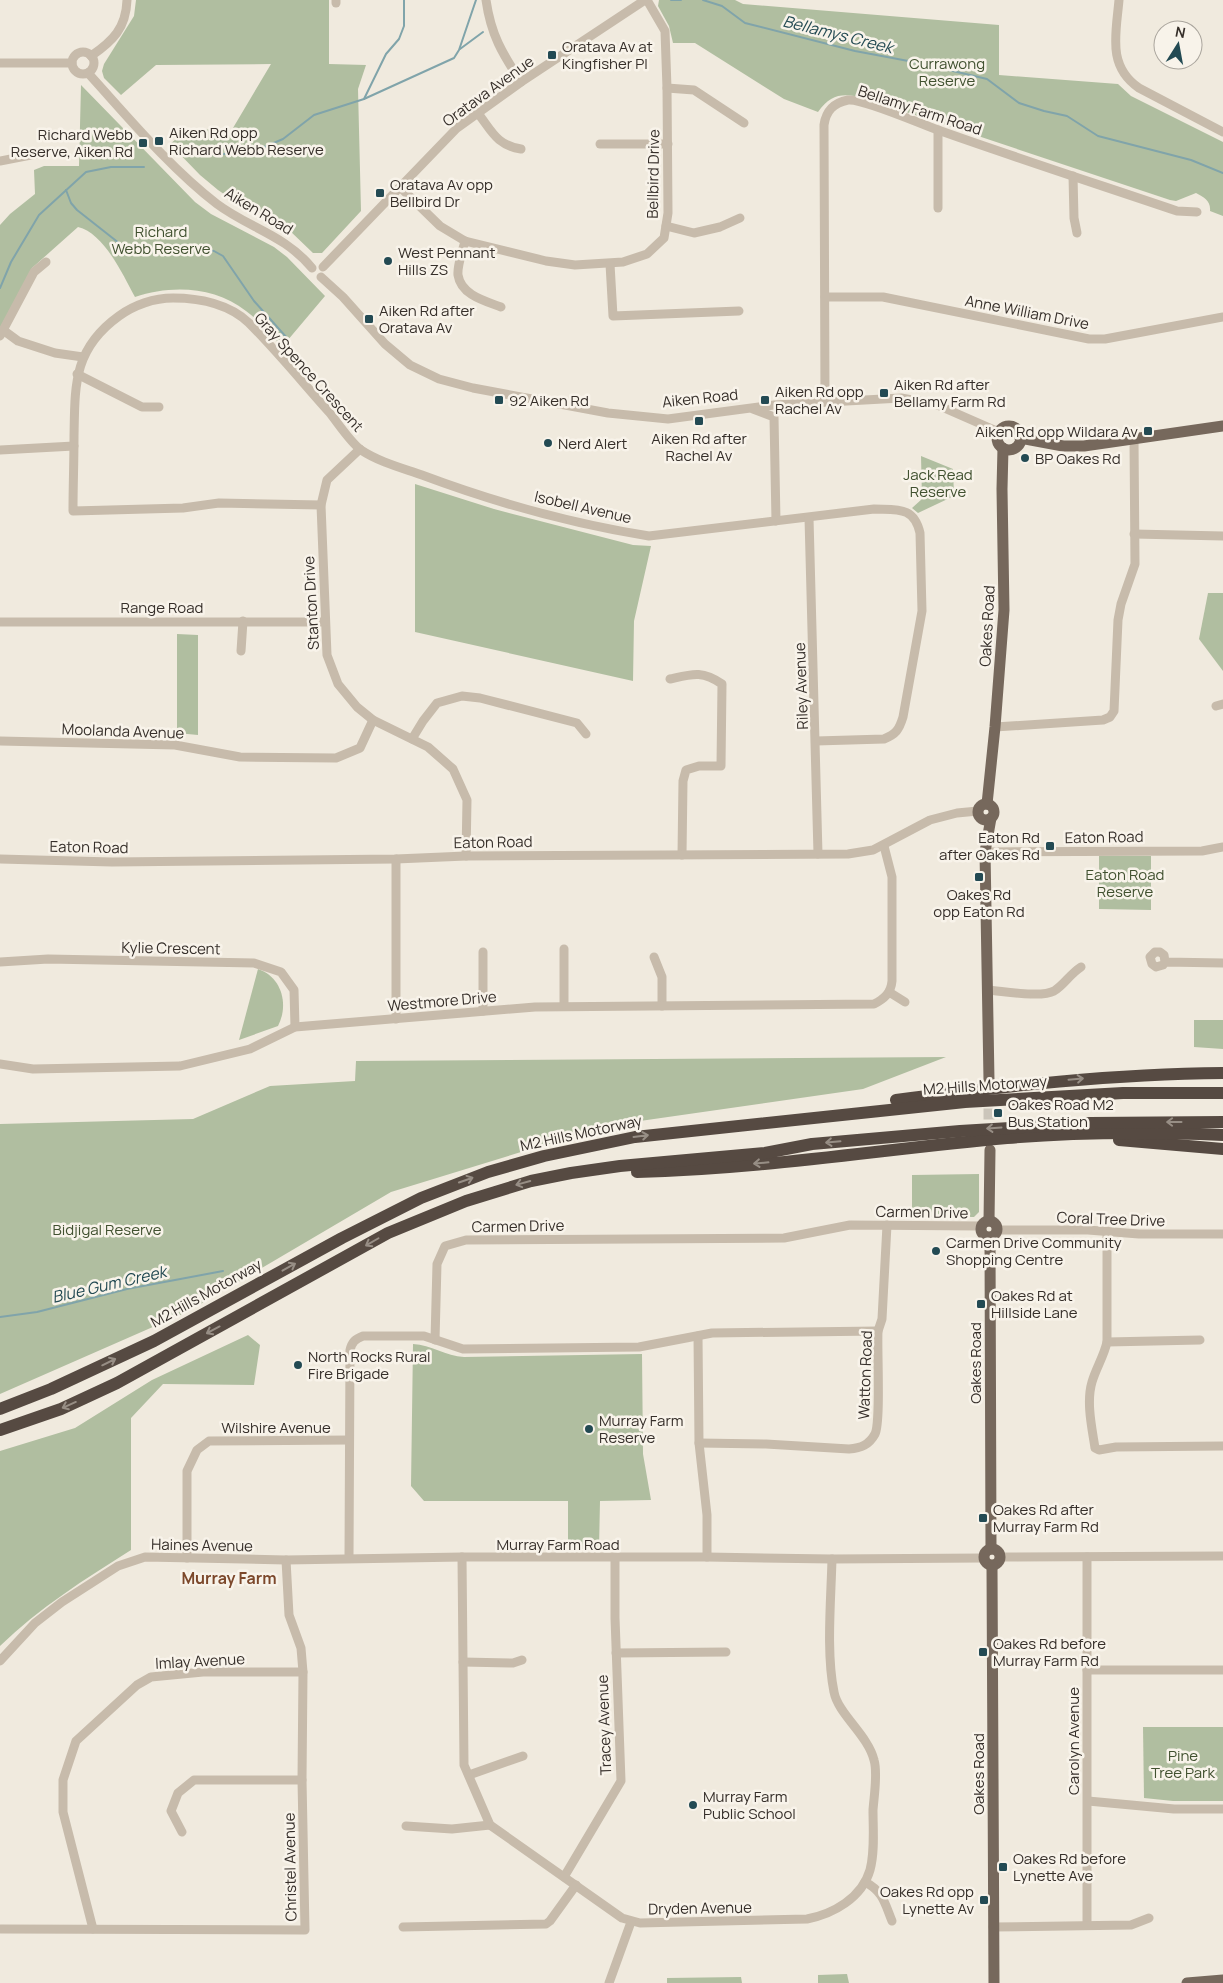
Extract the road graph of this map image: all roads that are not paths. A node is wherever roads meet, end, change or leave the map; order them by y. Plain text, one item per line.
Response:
1 (127, 0) edge
2 (486, 0) edge
3 (646, 0) edge
4 (1119, 0) edge
5 (91, 56) junction
6 (0, 63) edge
7 (72, 63) junction
8 (88, 73) junction
9 (521, 82) junction
10 (668, 88) junction
11 (477, 112) junction
12 (744, 123) dead end
13 (938, 130) junction
14 (1223, 132) edge
15 (600, 144) dead end
16 (668, 144) junction
17 (521, 149) dead end
18 (36, 154) dead end
19 (0, 161) edge
20 (1073, 176) junction
21 (400, 187) junction
22 (938, 208) dead end
23 (1197, 212) dead end
24 (740, 218) dead end
25 (666, 226) junction
26 (1077, 233) dead end
27 (465, 241) junction
28 (46, 262) dead end
29 (610, 264) junction
30 (323, 267) junction
31 (312, 268) junction
32 (321, 277) junction
33 (825, 296) junction
34 (501, 307) dead end
35 (739, 311) dead end
36 (1223, 317) edge
37 (1, 333) edge
38 (83, 357) junction
39 (77, 374) junction
40 (825, 402) junction
41 (159, 407) dead end
42 (748, 408) junction
43 (1223, 426) edge
44 (999, 432) junction
45 (1020, 438) junction
46 (1134, 439) junction
47 (74, 446) junction
48 (1004, 448) junction
49 (360, 449) junction
50 (0, 450) edge
51 (321, 505) junction
52 (809, 518) junction
53 (776, 520) junction
54 (1134, 534) junction
55 (1223, 536) edge
56 (243, 621) junction
57 (0, 622) edge
58 (324, 622) junction
59 (241, 651) dead end
60 (670, 679) dead end
61 (373, 720) junction
62 (995, 727) junction
63 (586, 734) dead end
64 (412, 739) junction
65 (0, 740) edge
66 (816, 741) junction
67 (984, 813) junction
68 (884, 846) junction
69 (1223, 847) edge
70 (986, 848) junction
71 (818, 854) junction
72 (682, 855) junction
73 (466, 856) junction
74 (0, 859) edge
75 (396, 859) junction
76 (564, 949) dead end
77 (483, 952) dead end
78 (654, 957) dead end
79 (0, 962) edge
80 (1164, 962) dead end
81 (1223, 963) edge
82 (1081, 967) dead end
83 (987, 990) junction
84 (889, 992) junction
85 (905, 1002) dead end
86 (564, 1006) junction
87 (662, 1006) junction
88 (482, 1011) junction
89 (396, 1019) junction
90 (295, 1027) junction
91 (0, 1064) edge
92 (1223, 1073) edge
93 (1160, 1074) junction
94 (1223, 1078) edge
95 (989, 1080) tunnel mouth
96 (1223, 1093) edge
97 (1223, 1122) edge
98 (674, 1132) junction
99 (1223, 1135) edge
100 (1009, 1138) junction
101 (1223, 1149) edge
102 (990, 1150) tunnel mouth
103 (571, 1173) junction
104 (986, 1224) junction
105 (887, 1225) junction
106 (1107, 1232) junction
107 (993, 1234) junction
108 (1223, 1234) edge
109 (878, 1331) junction
110 (698, 1336) junction
111 (435, 1340) junction
112 (1200, 1340) dead end
113 (1107, 1342) junction
114 (0, 1409) edge
115 (0, 1430) edge
116 (349, 1440) junction
117 (699, 1443) junction
118 (1223, 1446) edge
119 (1223, 1556) edge
120 (462, 1557) junction
121 (707, 1557) junction
122 (992, 1557) junction
123 (1087, 1557) junction
124 (187, 1558) junction
125 (349, 1558) junction
126 (615, 1558) junction
127 (832, 1559) junction
128 (286, 1560) junction
129 (726, 1652) dead end
130 (616, 1653) junction
131 (522, 1660) dead end
132 (0, 1661) edge
133 (463, 1662) junction
134 (1087, 1670) junction
135 (1223, 1670) edge
136 (304, 1672) junction
137 (523, 1756) dead end
138 (468, 1775) junction
139 (302, 1780) junction
140 (1088, 1801) junction
141 (1223, 1809) edge
142 (490, 1825) junction
143 (406, 1826) dead end
144 (182, 1832) dead end
145 (564, 1877) junction
146 (865, 1882) junction
147 (576, 1885) junction
148 (1149, 1918) dead end
149 (892, 1921) dead end
150 (631, 1922) junction
151 (1086, 1924) junction
152 (993, 1926) junction
153 (403, 1927) dead end
154 (0, 1929) edge
155 (93, 1929) junction
156 (1223, 1980) edge
157 (609, 1983) edge
158 (994, 1983) edge
159 (1187, 1983) edge

1 - 5 street
2 - 9 street
3 - 9 street, Oratava Avenue
3 - 10 street, Bellbird Drive
4 - 14 street
5 - 7 street
5 - 8 street
6 - 7 street
7 - 8 street
8 - 31 street, Aiken Road
9 - 11 street, Oratava Avenue
10 - 12 street
10 - 16 street, Bellbird Drive
11 - 17 street
11 - 21 street, Oratava Avenue
13 - 20 street, Bellamy Farm Road
13 - 22 street
13 - 33 street, Bellamy Farm Road
15 - 16 street
16 - 25 street, Bellbird Drive
18 - 19 street
20 - 23 street, Bellamy Farm Road
20 - 26 street
21 - 27 street, Bellbird Drive
21 - 30 street, Oratava Avenue
24 - 25 street
25 - 29 street, Bellbird Drive
27 - 29 street, Bellbird Drive
27 - 34 street
28 - 37 street
29 - 35 street
30 - 31 street
30 - 32 street
31 - 32 street
32 - 42 street, Aiken Road
33 - 36 street, Anne William Drive
33 - 40 street, Bellamy Farm Road
37 - 38 street
38 - 39 street, Gray Spence Crescent
38 - 49 street, Gray Spence Crescent
39 - 41 street
39 - 47 street, Gray Spence Crescent
40 - 42 street, Aiken Road
40 - 44 street, Aiken Road
42 - 53 street
43 - 46 main road
44 - 45 main road
44 - 48 main road
45 - 46 main road
45 - 48 main road
46 - 54 street
47 - 50 street
47 - 51 street, Gray Spence Crescent
48 - 62 main road, Oakes Road
49 - 51 street, Stanton Drive
49 - 53 street, Isobell Avenue
51 - 58 street, Stanton Drive
52 - 53 street, Isobell Avenue
52 - 66 street, Riley Avenue
52 - 66 street, Isobell Avenue
54 - 55 street
54 - 62 street
56 - 57 street, Range Road
56 - 58 street, Range Road
56 - 59 street
58 - 61 street, Stanton Drive
60 - 72 street
61 - 64 street, Stanton Drive
61 - 65 street, Moolanda Avenue
62 - 67 main road, Oakes Road
63 - 64 street
64 - 73 street, Stanton Drive
66 - 71 street, Riley Avenue
67 - 68 street, Eaton Road
67 - 70 main road, Oakes Road
68 - 71 street, Eaton Road
68 - 84 street
69 - 70 street, Eaton Road
70 - 83 main road, Oakes Road
71 - 72 street, Eaton Road
72 - 73 street, Eaton Road
73 - 75 street, Eaton Road
74 - 75 street, Eaton Road
75 - 89 street
76 - 86 street
77 - 88 street
78 - 87 street
79 - 90 street, Kylie Crescent
80 - 81 street
82 - 83 street
83 - 95 main road, Oakes Road
84 - 85 street
84 - 87 street, Westmore Drive
86 - 87 street, Westmore Drive
86 - 88 street, Westmore Drive
88 - 89 street, Westmore Drive
89 - 90 street, Westmore Drive
90 - 91 street, Westmore Drive
92 - 93 highway
93 - 94 highway
98 -> 93 highway
96 - 98 highway, M2 Hills Motorway
97 -> 103 highway
114 -> 98 highway, M2 Hills Motorway
99 - 100 highway
100 - 101 highway
100 -> 103 highway
102 - 104 main road
103 -> 115 highway
104 - 105 street, Carmen Drive
104 - 107 main road
105 - 109 street, Watton Road
105 - 111 street, Carmen Drive
106 - 107 street, Coral Tree Drive
106 - 108 street, Coral Tree Drive
106 - 113 street
107 - 122 main road, Oakes Road
109 - 110 street
109 - 117 street, Watton Road
110 - 111 street
110 - 117 street
111 - 116 street
112 - 113 street
113 - 118 street
116 - 124 street, Wilshire Avenue
116 - 125 street
117 - 121 street
119 - 123 street, Murray Farm Road
120 - 125 street, Murray Farm Road
120 - 126 street, Murray Farm Road
120 - 133 street
121 - 126 street, Murray Farm Road
121 - 127 street, Murray Farm Road
122 - 123 street, Murray Farm Road
122 - 127 street, Murray Farm Road
122 - 152 main road, Oakes Road
123 - 134 street, Carolyn Avenue
124 - 128 street, Haines Avenue
124 - 132 street, Haines Avenue
125 - 128 street, Haines Avenue
126 - 130 street, Tracey Avenue
127 - 146 street, Dryden Avenue
128 - 136 street, Christel Avenue
129 - 130 street
130 - 145 street, Tracey Avenue
131 - 133 street
133 - 138 street
134 - 135 street
134 - 140 street, Carolyn Avenue
136 - 139 street, Christel Avenue
136 - 155 street, Imlay Avenue
137 - 138 street
138 - 142 street
139 - 144 street
139 - 155 street, Christel Avenue
140 - 141 street
140 - 151 street, Carolyn Avenue
142 - 143 street
142 - 145 street, Dryden Avenue
145 - 147 street, Dryden Avenue
146 - 149 street
146 - 150 street, Dryden Avenue
147 - 150 street, Dryden Avenue
147 - 153 street
148 - 151 street
150 - 157 street
151 - 152 street
152 - 158 main road, Oakes Road
154 - 155 street, Christel Avenue
156 - 159 main road

